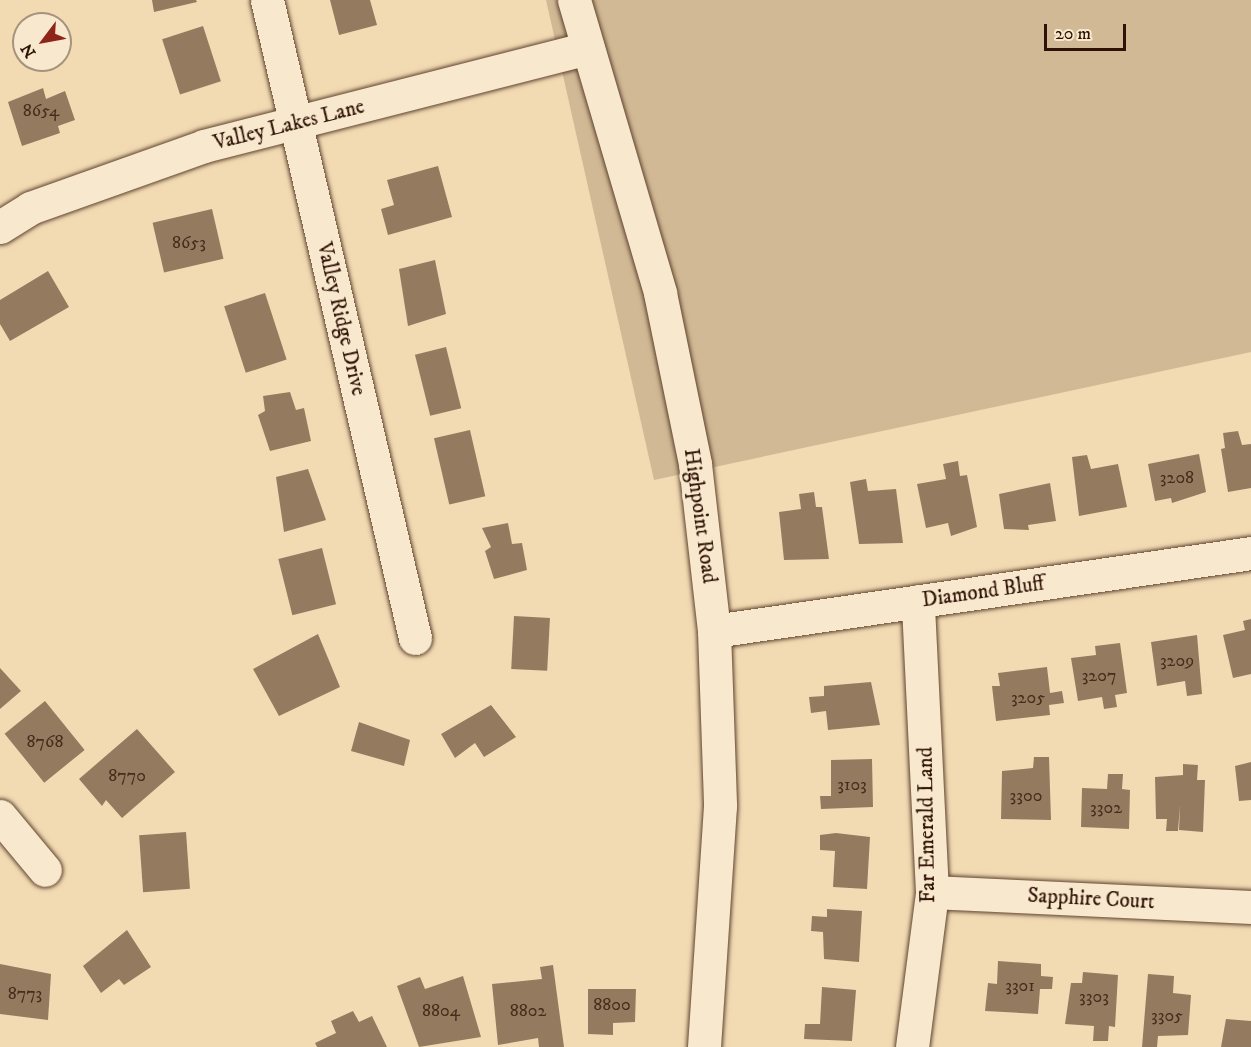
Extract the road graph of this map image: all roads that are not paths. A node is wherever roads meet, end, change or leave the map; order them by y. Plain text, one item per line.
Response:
1 (267, 0) edge
2 (574, 0) edge
3 (588, 48) junction
4 (296, 123) junction
5 (0, 227) edge
6 (1251, 553) edge
7 (918, 601) junction
8 (714, 631) junction
9 (415, 638) dead end
10 (0, 816) edge
11 (45, 870) dead end
12 (932, 892) junction
13 (1251, 907) edge
14 (704, 1047) edge
15 (912, 1047) edge

1 - 4 street, Valley Ridge Drive
2 - 3 street, Highpoint Road
3 - 4 street, Valley Lakes Lane
3 - 8 street, Highpoint Road
4 - 5 street, Valley Lakes Lane
4 - 9 street, Valley Ridge Drive
6 - 7 street, Diamond Bluff
7 - 8 street, Diamond Bluff
7 - 12 street, Far Emerald Land
8 - 14 street, Highpoint Road
10 - 11 street
12 - 13 street, Sapphire Court
12 - 15 street, Far Emerald Land

